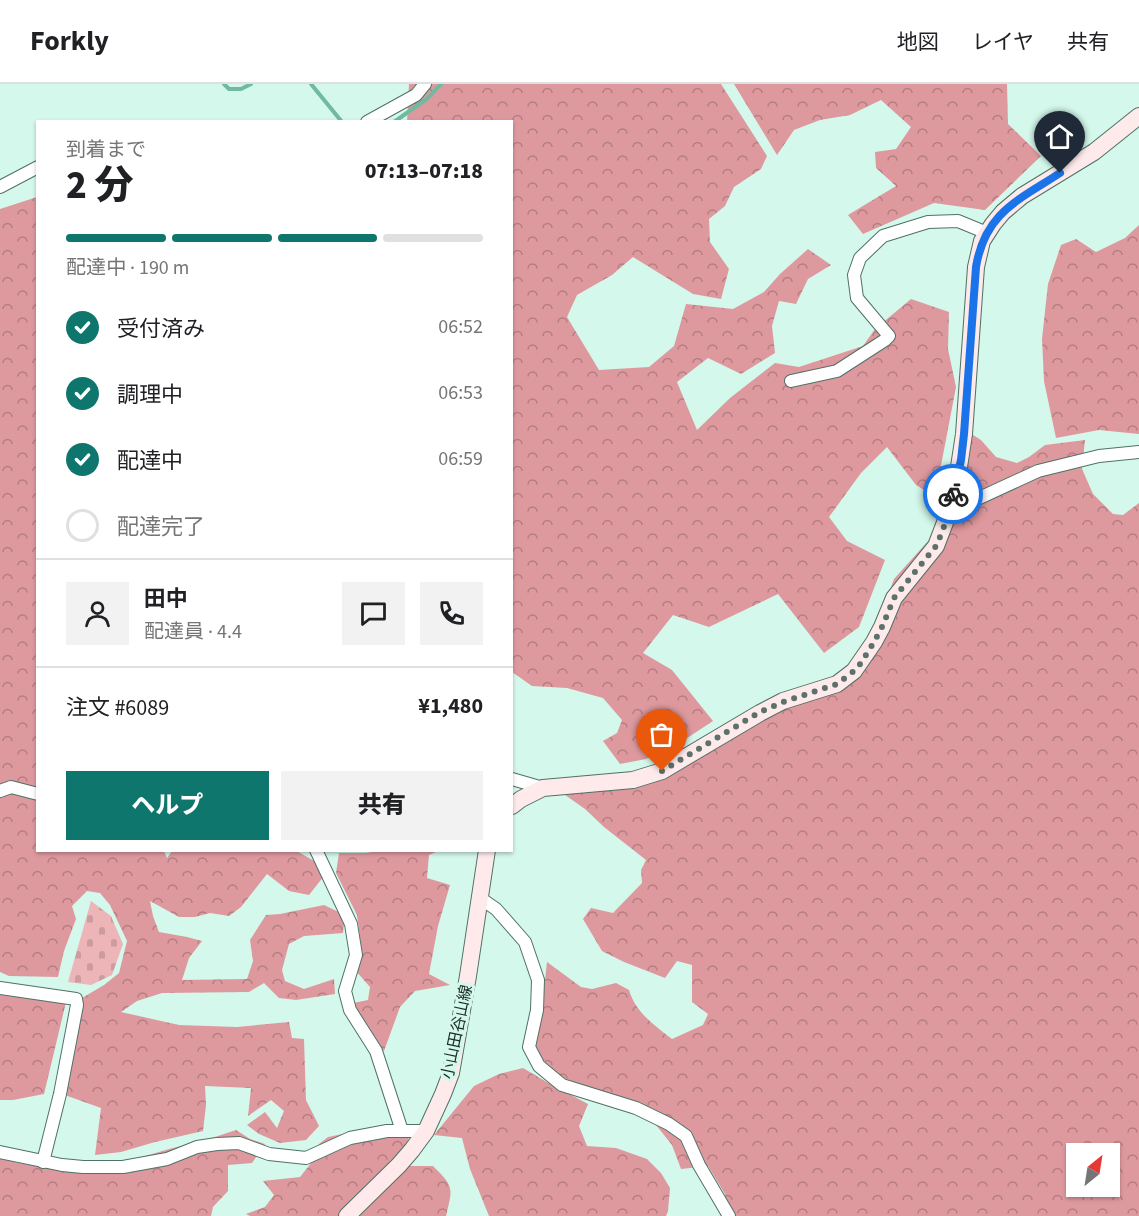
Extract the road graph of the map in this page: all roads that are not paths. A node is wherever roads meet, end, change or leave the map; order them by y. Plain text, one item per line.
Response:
1 (425, 84) edge
2 (1139, 116) edge
3 (371, 120) edge
4 (36, 168) edge
5 (0, 187) edge
6 (987, 233) junction
7 (791, 381) dead end
8 (1139, 452) edge
9 (949, 512) junction
10 (513, 779) edge
11 (543, 788) junction
12 (0, 790) edge
13 (36, 793) edge
14 (513, 805) edge
15 (317, 852) edge
16 (487, 852) edge
17 (480, 898) junction
18 (0, 988) edge
19 (402, 1131) junction
20 (426, 1131) junction
21 (0, 1152) edge
22 (43, 1162) junction
23 (347, 1216) edge
24 (729, 1216) edge

1 - 3 street
2 - 6 main road
4 - 5 street
6 - 7 street
6 - 9 main road
8 - 9 street
9 - 11 main road
10 - 11 street
11 - 14 main road
12 - 13 street
15 - 19 street
16 - 17 main road, 小山田谷山線
17 - 20 main road, 小山田谷山線
17 - 24 street
18 - 22 street
19 - 20 street
19 - 22 street
20 - 23 main road, 小山田谷山線
21 - 22 street

